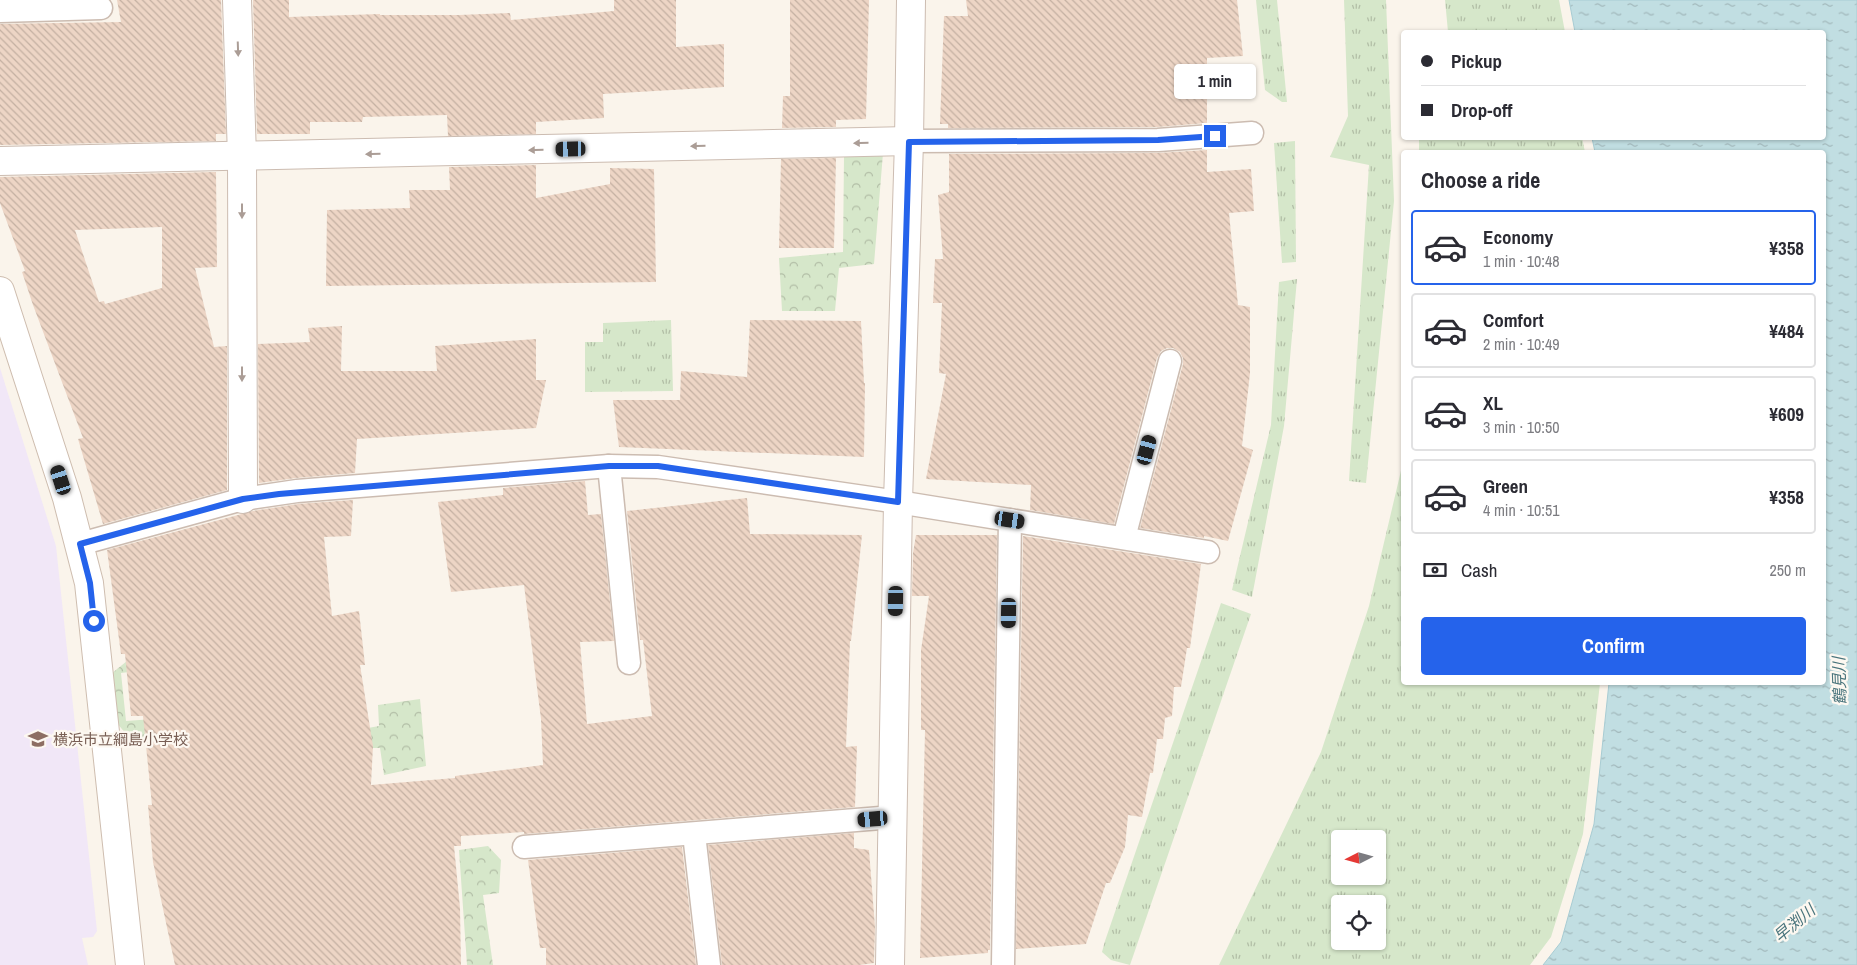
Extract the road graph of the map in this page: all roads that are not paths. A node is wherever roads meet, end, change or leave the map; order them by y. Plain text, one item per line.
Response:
1 (237, 0) edge
2 (911, 0) edge
3 (101, 8) dead end
4 (0, 11) edge
5 (1252, 133) dead end
6 (909, 142) junction
7 (242, 156) junction
8 (0, 161) edge
9 (0, 291) edge
10 (1170, 362) dead end
11 (609, 466) junction
12 (243, 499) junction
13 (898, 502) junction
14 (1010, 520) junction
15 (1124, 538) junction
16 (80, 544) junction
17 (1208, 552) dead end
18 (630, 663) dead end
19 (893, 817) junction
20 (694, 834) junction
21 (524, 848) dead end
22 (130, 965) edge
23 (709, 965) edge
24 (890, 965) edge
25 (1004, 965) edge

1 -> 7 street
2 - 6 street
3 - 4 lane
5 - 6 lane
6 -> 7 street
6 - 13 street
7 - 8 street
7 -> 12 street
9 - 16 street
10 - 15 lane
11 - 12 lane
11 - 13 lane
11 - 18 lane
12 - 16 lane
13 - 14 lane
13 - 19 street
14 - 15 lane
14 - 25 lane
15 - 17 lane
16 - 22 street
19 - 20 lane
19 - 24 street
20 - 21 lane
20 - 23 lane

